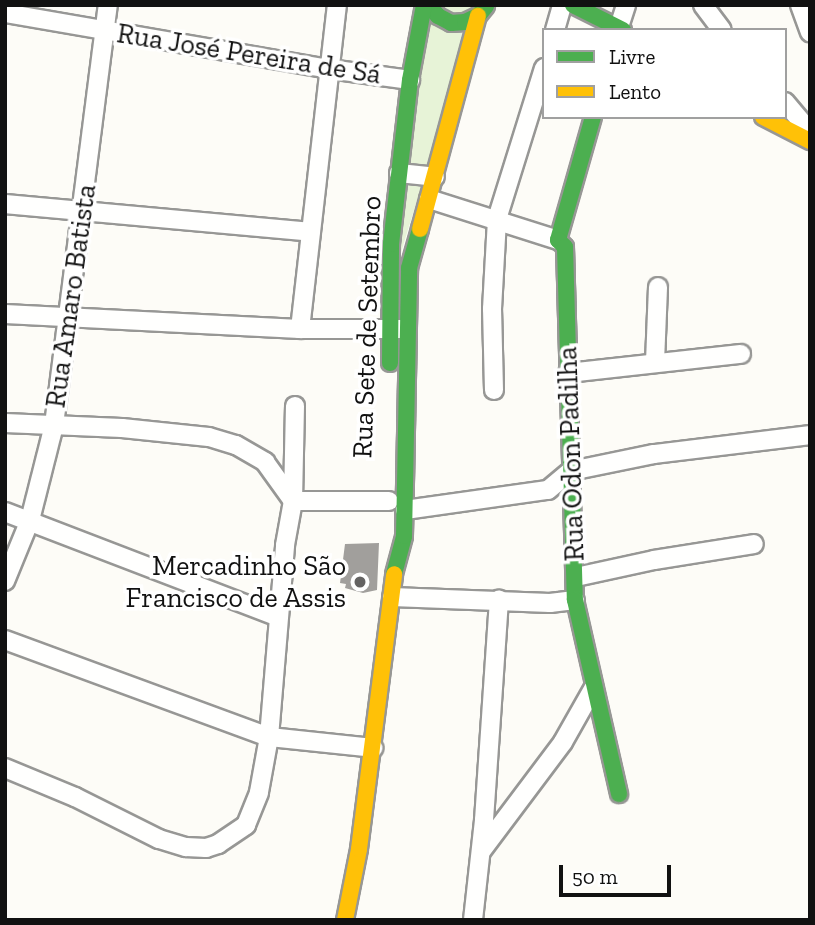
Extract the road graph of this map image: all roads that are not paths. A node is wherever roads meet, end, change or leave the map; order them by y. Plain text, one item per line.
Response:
1 (108, 5) edge
2 (337, 5) edge
3 (427, 5) edge
4 (562, 5) edge
5 (573, 5) edge
6 (626, 5) edge
7 (703, 5) edge
8 (800, 5) edge
9 (482, 10) edge
10 (5, 13) edge
11 (556, 28) edge
12 (618, 28) edge
13 (620, 28) edge
14 (720, 28) edge
15 (105, 31) junction
16 (810, 32) edge
17 (329, 69) junction
18 (542, 74) edge
19 (410, 80) junction
20 (787, 104) edge
21 (592, 119) edge
22 (767, 119) edge
23 (810, 132) edge
24 (810, 141) edge
25 (399, 173) junction
26 (435, 177) junction
27 (429, 200) junction
28 (5, 204) edge
29 (84, 210) junction
30 (497, 219) junction
31 (311, 232) junction
32 (558, 240) junction
33 (389, 277) junction
34 (408, 278) junction
35 (658, 287) dead end
36 (5, 314) edge
37 (68, 319) junction
38 (300, 329) junction
39 (398, 329) junction
40 (741, 354) dead end
41 (655, 362) junction
42 (568, 373) junction
43 (390, 382) dead end
44 (494, 390) dead end
45 (295, 406) dead end
46 (389, 422) dead end
47 (5, 423) edge
48 (54, 425) junction
49 (810, 435) edge
50 (572, 471) junction
51 (293, 501) junction
52 (389, 501) junction
53 (405, 510) junction
54 (5, 512) edge
55 (30, 520) junction
56 (754, 544) dead end
57 (395, 568) junction
58 (576, 577) junction
59 (5, 581) edge
60 (392, 597) junction
61 (499, 600) junction
62 (575, 600) junction
63 (278, 617) junction
64 (5, 640) edge
65 (593, 689) junction
66 (269, 737) junction
67 (373, 748) junction
68 (5, 768) edge
69 (619, 794) dead end
70 (481, 850) junction
71 (345, 920) edge
72 (472, 920) edge

1 - 15 street, Rua Amaro Batista
2 - 17 street
3 - 9 street
3 - 19 street, Rua Sete de Setembro
4 - 11 street
5 - 12 street
6 - 13 street
7 - 14 street
8 - 16 street
9 - 26 street, Rua Sete de Setembro
10 - 15 street, Rua José Pereira de Sá
15 - 17 street, Rua José Pereira de Sá
15 - 29 street, Rua Amaro Batista
17 - 19 street, Rua José Pereira de Sá
17 - 31 street
18 - 30 street
19 - 25 street, Rua Sete de Setembro
20 - 23 street
21 - 32 street, Rua Odon Padilha
22 - 24 street
25 - 26 street
25 - 33 street, Rua Sete de Setembro
26 - 27 street, Rua Sete de Setembro
27 - 30 street
27 - 34 street, Rua Sete de Setembro
28 - 29 street
29 - 31 street
29 - 37 street, Rua Amaro Batista
30 - 32 street
30 - 44 street
31 - 38 street
32 - 42 street, Rua Odon Padilha
33 - 34 street
33 - 39 street, Rua Sete de Setembro
34 - 39 street, Rua Sete de Setembro
35 - 41 street
36 - 37 street
37 - 38 street
37 - 48 street, Rua Amaro Batista
38 - 39 street
39 - 43 street, Rua Sete de Setembro
39 - 53 street, Rua Sete de Setembro
40 - 41 street
41 - 42 street
42 - 50 street, Rua Odon Padilha
45 - 51 street
46 - 52 street, Rua Sete de Setembro
47 - 48 street
48 - 51 street
48 - 55 street, Rua Amaro Batista
49 - 50 street
50 - 53 street
50 - 58 street, Rua Odon Padilha
51 - 52 street
51 - 63 street
52 - 57 street, Rua Sete de Setembro
53 - 57 street, Rua Sete de Setembro
54 - 55 street
55 - 59 street, Rua Amaro Batista
55 - 63 street
56 - 58 street
57 - 60 street, Rua Sete de Setembro
58 - 62 street, Rua Odon Padilha
60 - 61 street
60 - 67 street, Rua Sete de Setembro
61 - 62 street
61 - 70 street
62 - 65 street, Rua Odon Padilha
63 - 66 street
64 - 66 street
65 - 69 street, Rua Odon Padilha
65 - 70 street
66 - 67 street
66 - 68 street
67 - 71 street, Rua Sete de Setembro
70 - 72 street

